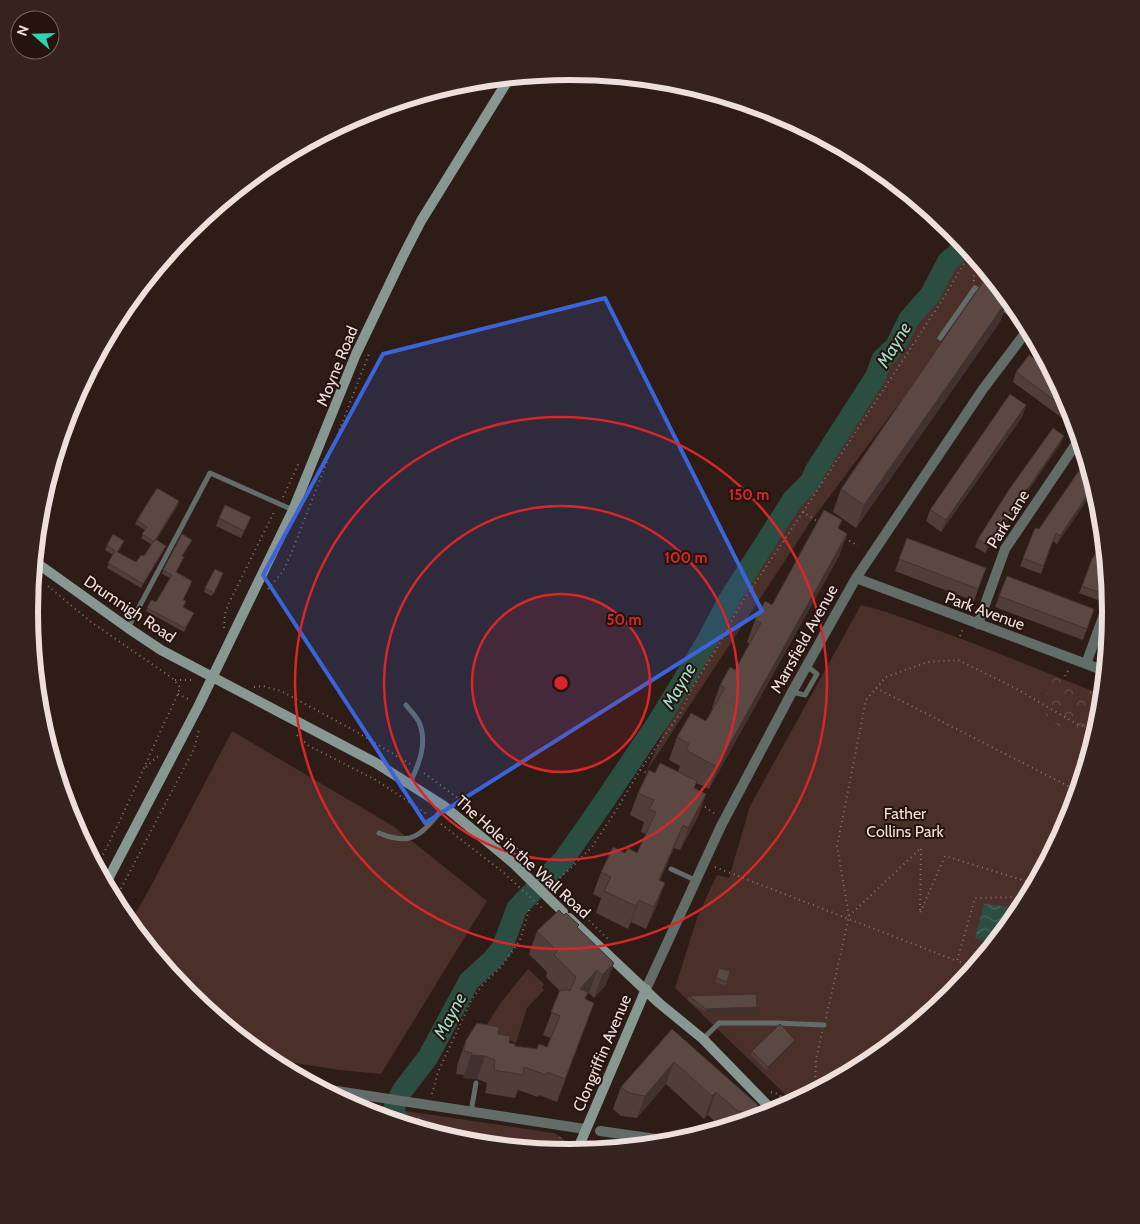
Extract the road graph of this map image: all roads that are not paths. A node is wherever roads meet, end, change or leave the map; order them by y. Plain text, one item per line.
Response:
1 (506, 83) edge
2 (989, 298) edge
3 (996, 304) edge
4 (1016, 321) edge
5 (1024, 334) edge
6 (940, 338) dead end
7 (1075, 445) edge
8 (293, 510) junction
9 (40, 565) edge
10 (856, 578) junction
11 (1102, 621) edge
12 (978, 624) junction
13 (128, 628) junction
14 (1086, 664) junction
15 (1099, 669) edge
16 (212, 678) junction
17 (406, 706) dead end
18 (410, 783) junction
19 (444, 806) junction
20 (379, 833) dead end
21 (671, 869) edge
22 (109, 877) edge
23 (695, 880) junction
24 (646, 989) junction
25 (824, 1025) dead end
26 (703, 1039) junction
27 (476, 1083) dead end
28 (337, 1091) edge
29 (769, 1106) edge
30 (471, 1112) junction
31 (585, 1129) junction
32 (600, 1131) dead end
33 (650, 1138) edge
34 (579, 1144) edge

1 - 8 main road, Moyne Road
2 - 6 lane
3 - 4 lane
5 - 10 street, Marrsfield Avenue
7 - 12 street, Park Lane
8 - 13 lane
8 - 16 main road, Moyne Road
9 - 13 main road, Drumnigh Road
10 - 12 street, Park Avenue
10 - 23 street, Marrsfield Avenue
11 - 14 street
12 - 14 street, Park Avenue
13 - 16 main road, Drumnigh Road
14 - 15 street, Park Avenue
16 - 18 main road, The Hole in the Wall Road
16 - 22 main road, Moyne Road
17 - 18 lane
18 - 19 main road, The Hole in the Wall Road
19 - 20 lane
19 - 24 main road, The Hole in the Wall Road, bridge
21 - 23 lane
23 - 24 street, Marrsfield Avenue
24 - 26 main road, The Hole in the Wall Road
24 - 31 main road, Clongriffin Avenue
25 - 26 lane
26 - 29 main road, The Hole in the Wall Road
27 - 30 lane
28 - 30 street
30 - 31 street
31 - 34 main road, Clongriffin Avenue
32 - 33 street

